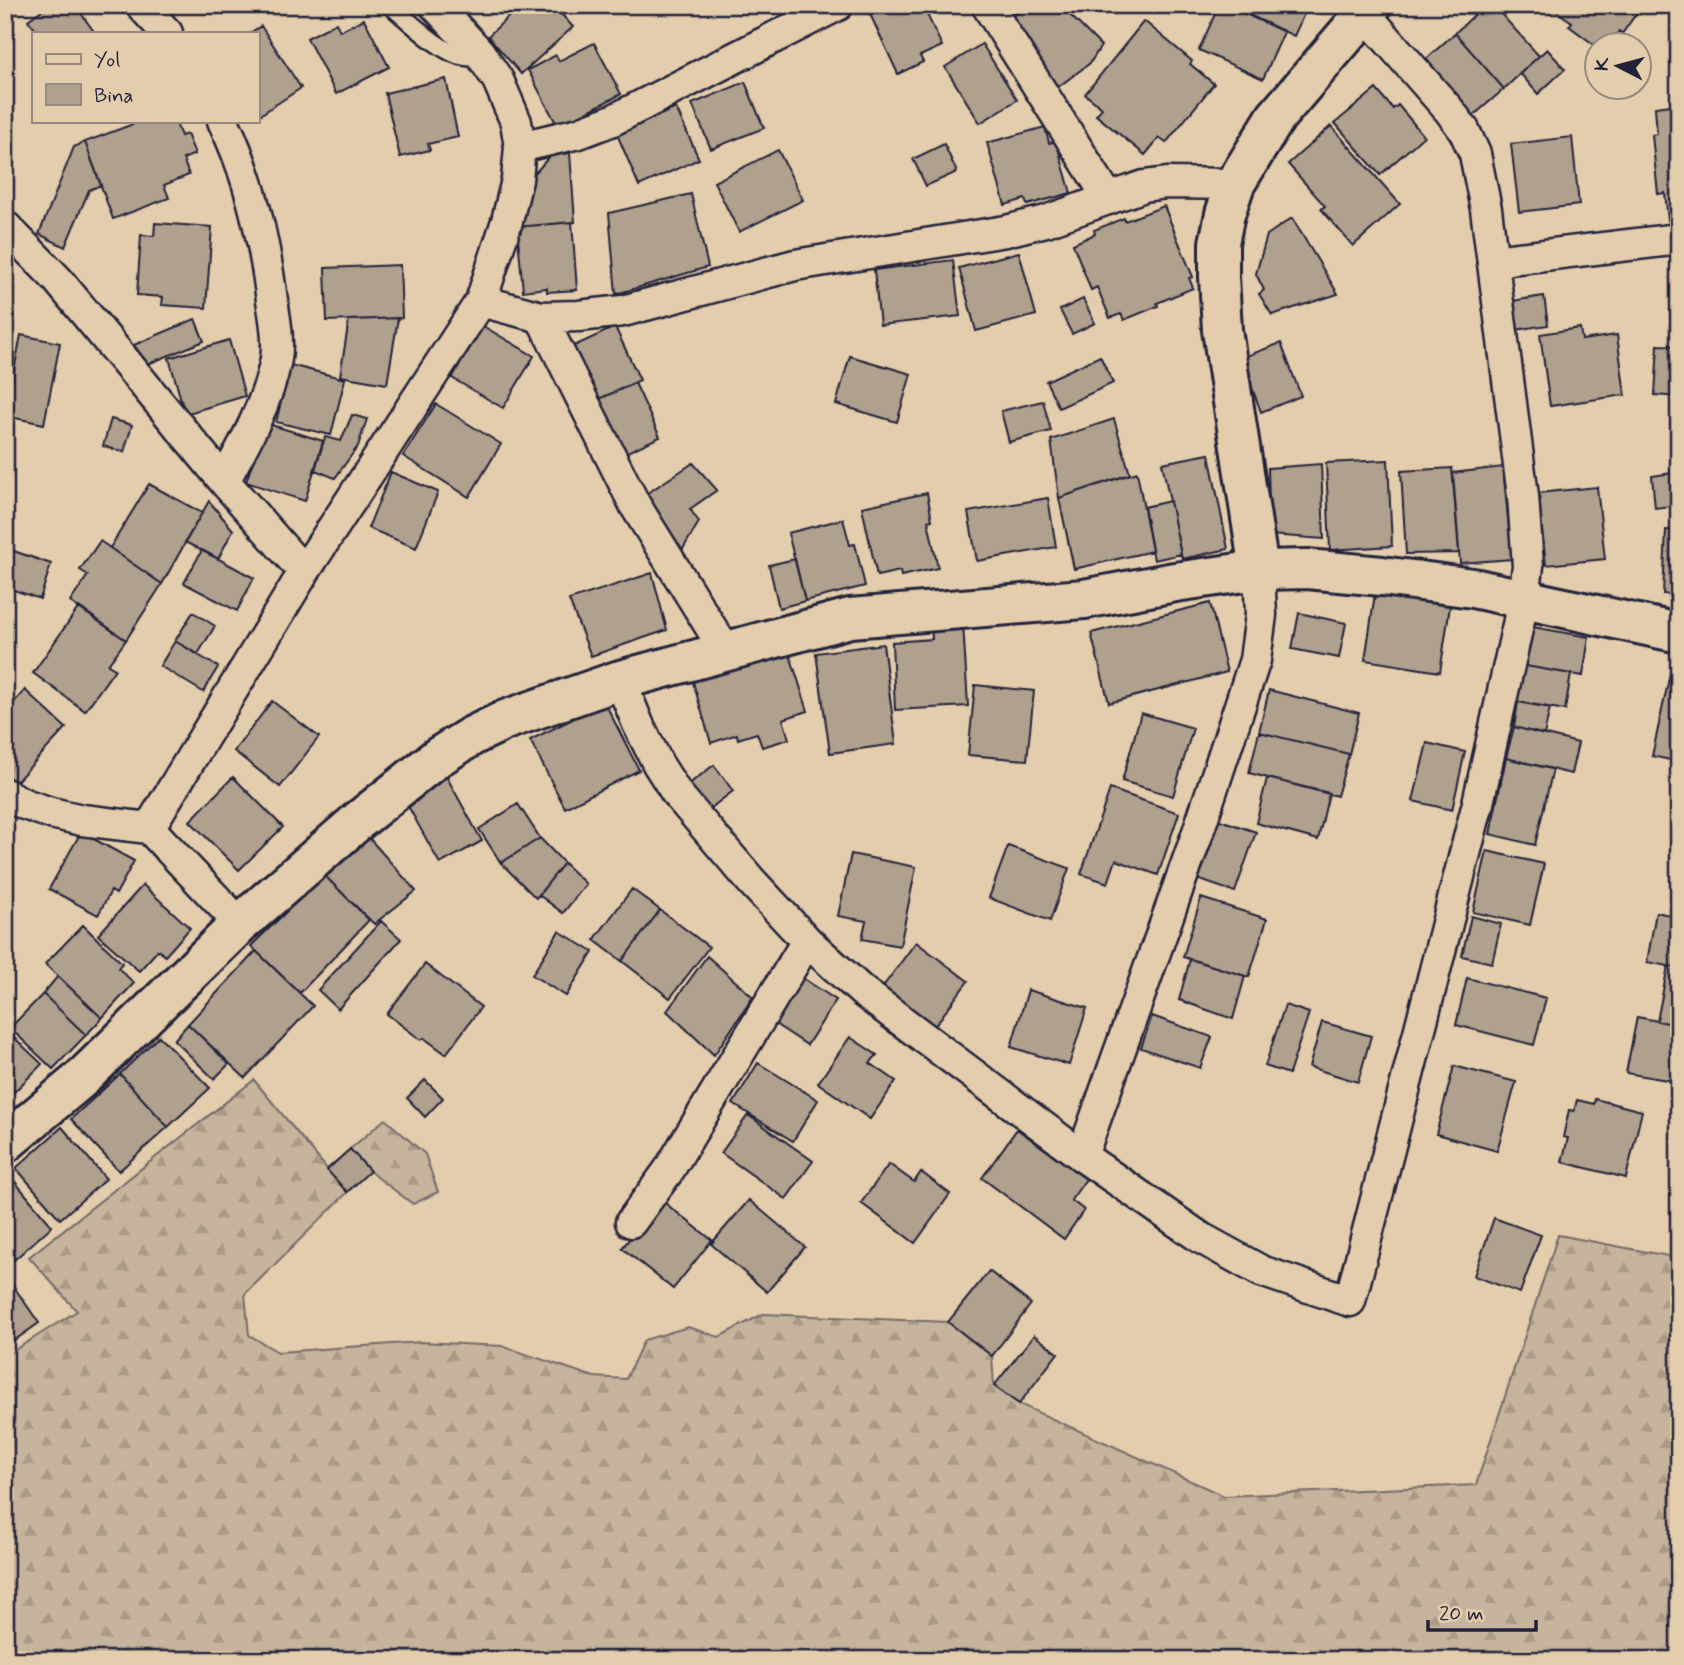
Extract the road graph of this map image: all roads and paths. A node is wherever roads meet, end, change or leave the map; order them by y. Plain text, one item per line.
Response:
1 (141, 5) edge
2 (390, 5) edge
3 (435, 5) edge
4 (838, 5) edge
5 (987, 5) edge
6 (1368, 9) edge
7 (793, 14) edge
8 (166, 32) edge
9 (479, 52) junction
10 (223, 122) edge
11 (520, 147) junction
12 (1235, 184) junction
13 (1109, 199) junction
14 (5, 226) edge
15 (1679, 239) edge
16 (1493, 261) junction
17 (481, 300) junction
18 (541, 317) junction
19 (224, 481) junction
20 (1259, 570) junction
21 (304, 572) junction
22 (1524, 598) junction
23 (1679, 632) edge
24 (725, 650) junction
25 (620, 680) junction
26 (5, 794) edge
27 (149, 828) junction
28 (240, 924) junction
29 (807, 941) junction
30 (5, 1143) edge
31 (1082, 1156) junction
32 (631, 1222) dead end

1 - 8 street
2 - 9 lane
3 - 9 street
4 - 7 street
5 - 13 street
6 - 12 street
6 - 16 street
7 - 11 street
9 - 11 street
10 - 19 street
11 - 17 street
12 - 13 street
12 - 20 street
13 - 18 street
14 - 19 street
15 - 16 street
16 - 22 street
17 - 18 street
17 - 21 street
18 - 24 street
19 - 21 street
20 - 22 street
20 - 24 street
20 - 31 street
21 - 27 street
22 - 23 street
22 - 31 street
24 - 25 street
25 - 28 street
25 - 29 street
26 - 27 street
27 - 28 street
28 - 30 street
29 - 31 street
29 - 32 street

